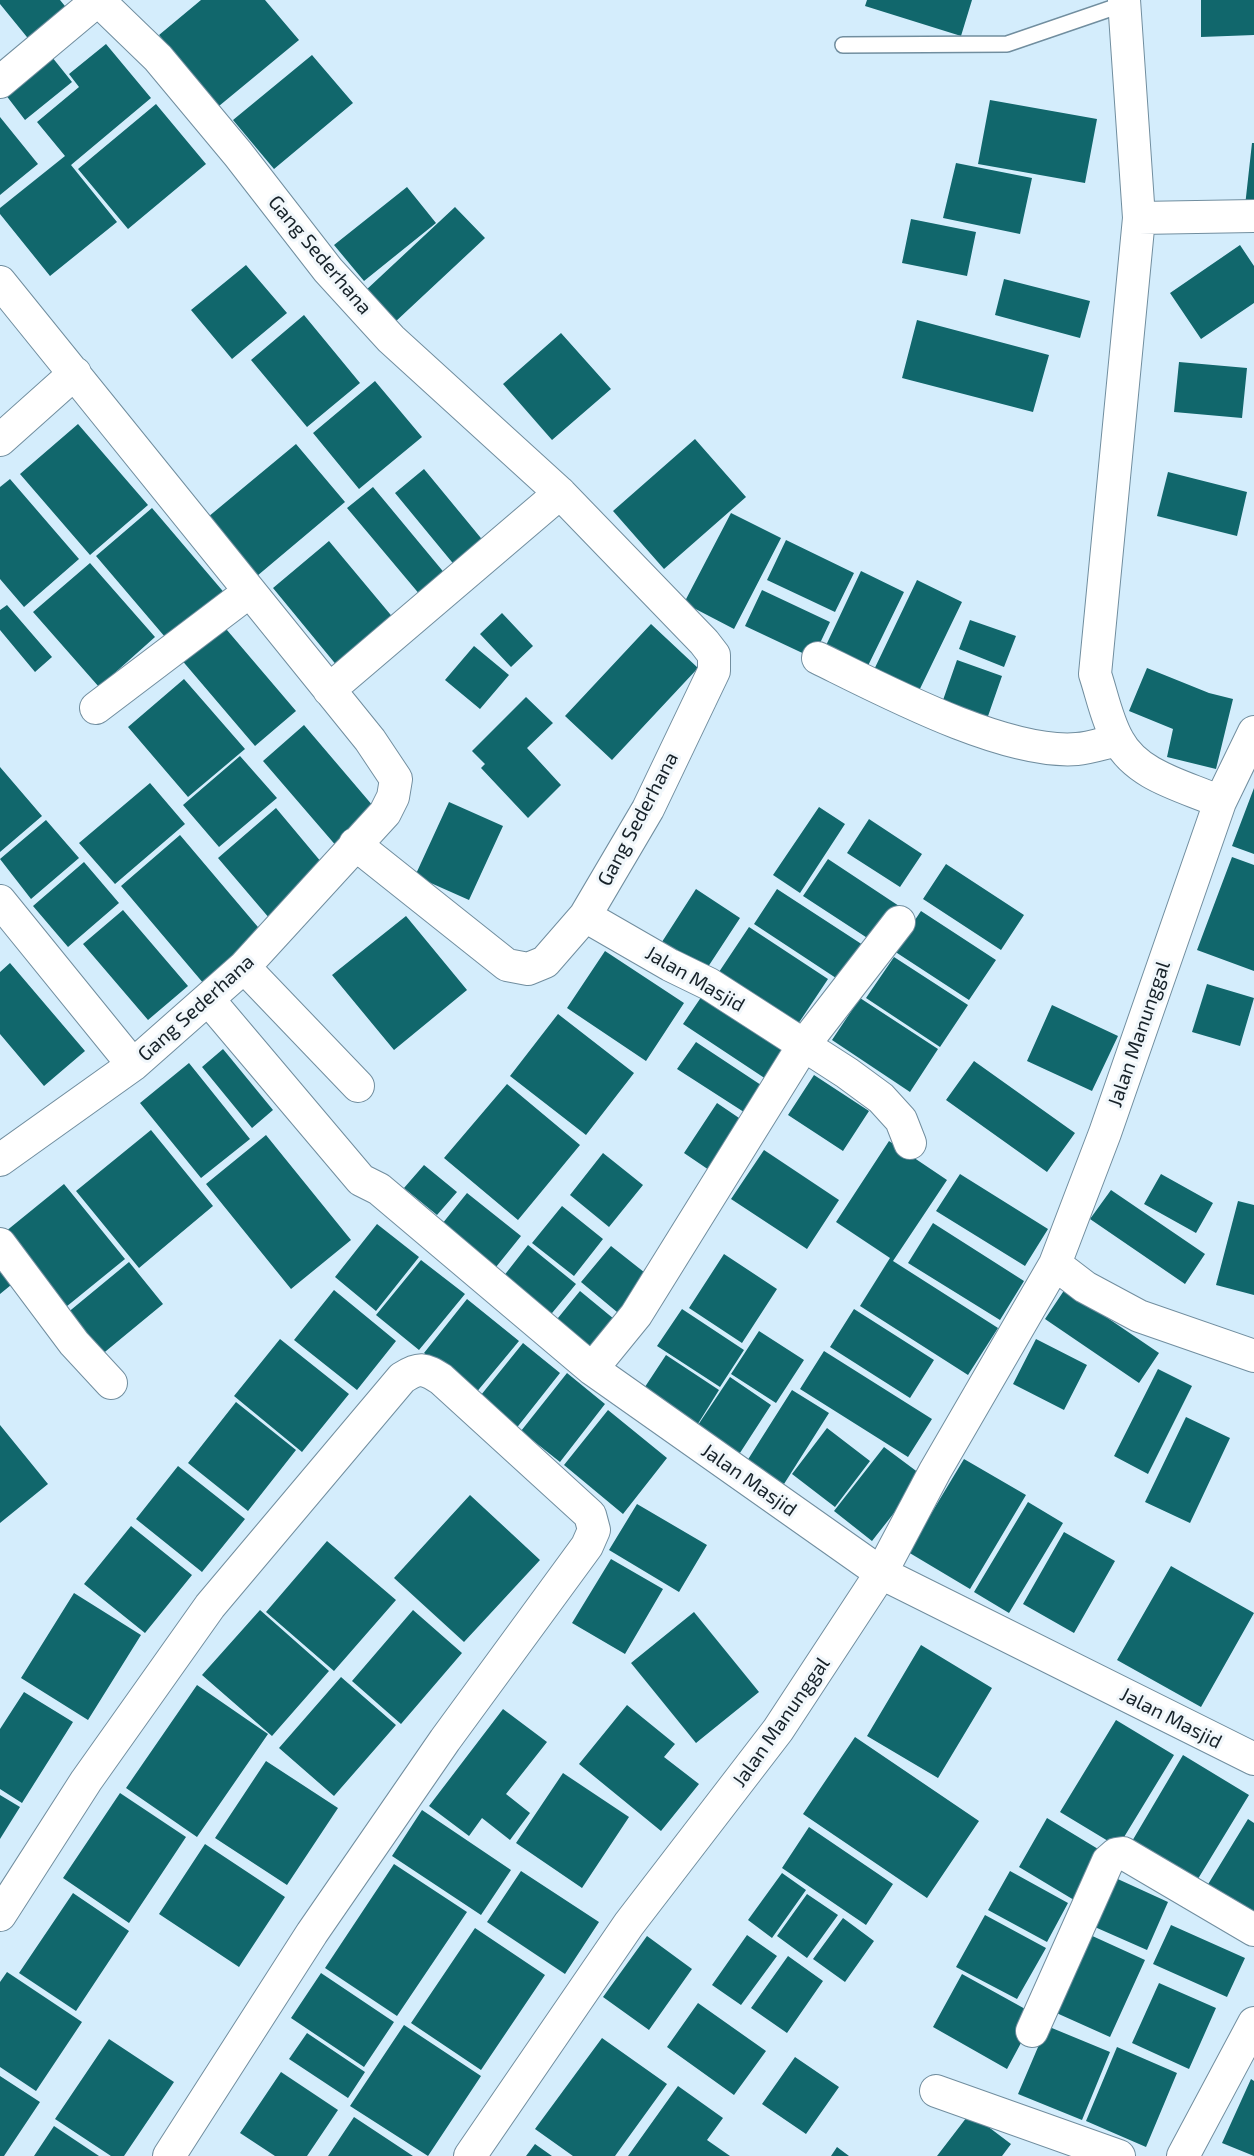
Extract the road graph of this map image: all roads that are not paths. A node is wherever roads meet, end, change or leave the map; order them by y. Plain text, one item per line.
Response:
1 (98, 0) edge
2 (1124, 2) edge
3 (843, 45) dead end
4 (0, 82) edge
5 (1254, 216) edge
6 (1139, 218) junction
7 (0, 282) edge
8 (75, 373) junction
9 (0, 440) edge
10 (560, 493) junction
11 (249, 592) junction
12 (818, 658) dead end
13 (330, 690) junction
14 (96, 708) dead end
15 (1254, 732) edge
16 (1118, 740) junction
17 (1220, 802) junction
18 (356, 844) junction
19 (0, 902) edge
20 (585, 916) junction
21 (899, 922) dead end
22 (244, 967) junction
23 (208, 999) junction
24 (803, 1046) junction
25 (133, 1065) junction
26 (358, 1086) dead end
27 (910, 1143) dead end
28 (0, 1160) edge
29 (0, 1244) edge
30 (1055, 1264) junction
31 (1254, 1356) edge
32 (592, 1369) junction
33 (111, 1383) dead end
34 (881, 1573) junction
35 (1254, 1759) edge
36 (0, 1916) edge
37 (1254, 1930) edge
38 (1254, 2023) edge
39 (1032, 2031) dead end
40 (936, 2091) dead end
41 (169, 2156) edge
42 (470, 2156) edge
43 (1119, 2156) edge
44 (1183, 2156) edge

1 - 4 street, Gang Sederhana
1 - 10 street, Gang Sederhana
2 - 3 lane
2 - 6 street
5 - 6 street
6 - 16 street
7 - 8 street, Gang Sederhana
8 - 9 street
8 - 11 street, Gang Sederhana
10 - 13 street
10 - 20 street, Gang Sederhana
11 - 13 street, Gang Sederhana
11 - 14 street
12 - 16 street
13 - 18 street, Gang Sederhana
15 - 17 street, Jalan Manunggal
16 - 17 street
17 - 30 street, Jalan Manunggal
18 - 20 street, Gang Sederhana
18 - 22 street, Gang Sederhana
19 - 25 street, Gang Sederhana
20 - 24 street, Jalan Masjid
21 - 24 street
22 - 23 street, Gang Sederhana
22 - 26 street
23 - 25 street, Gang Sederhana
23 - 32 street, Jalan Masjid
24 - 27 street, Jalan Masjid
24 - 32 street
25 - 28 street, Gang Sederhana
29 - 33 street
30 - 31 street
30 - 34 street, Jalan Manunggal
32 - 34 street, Jalan Masjid
34 - 35 street, Jalan Masjid
34 - 42 street, Jalan Manunggal
36 - 41 street
37 - 39 street
38 - 44 street
40 - 43 street

